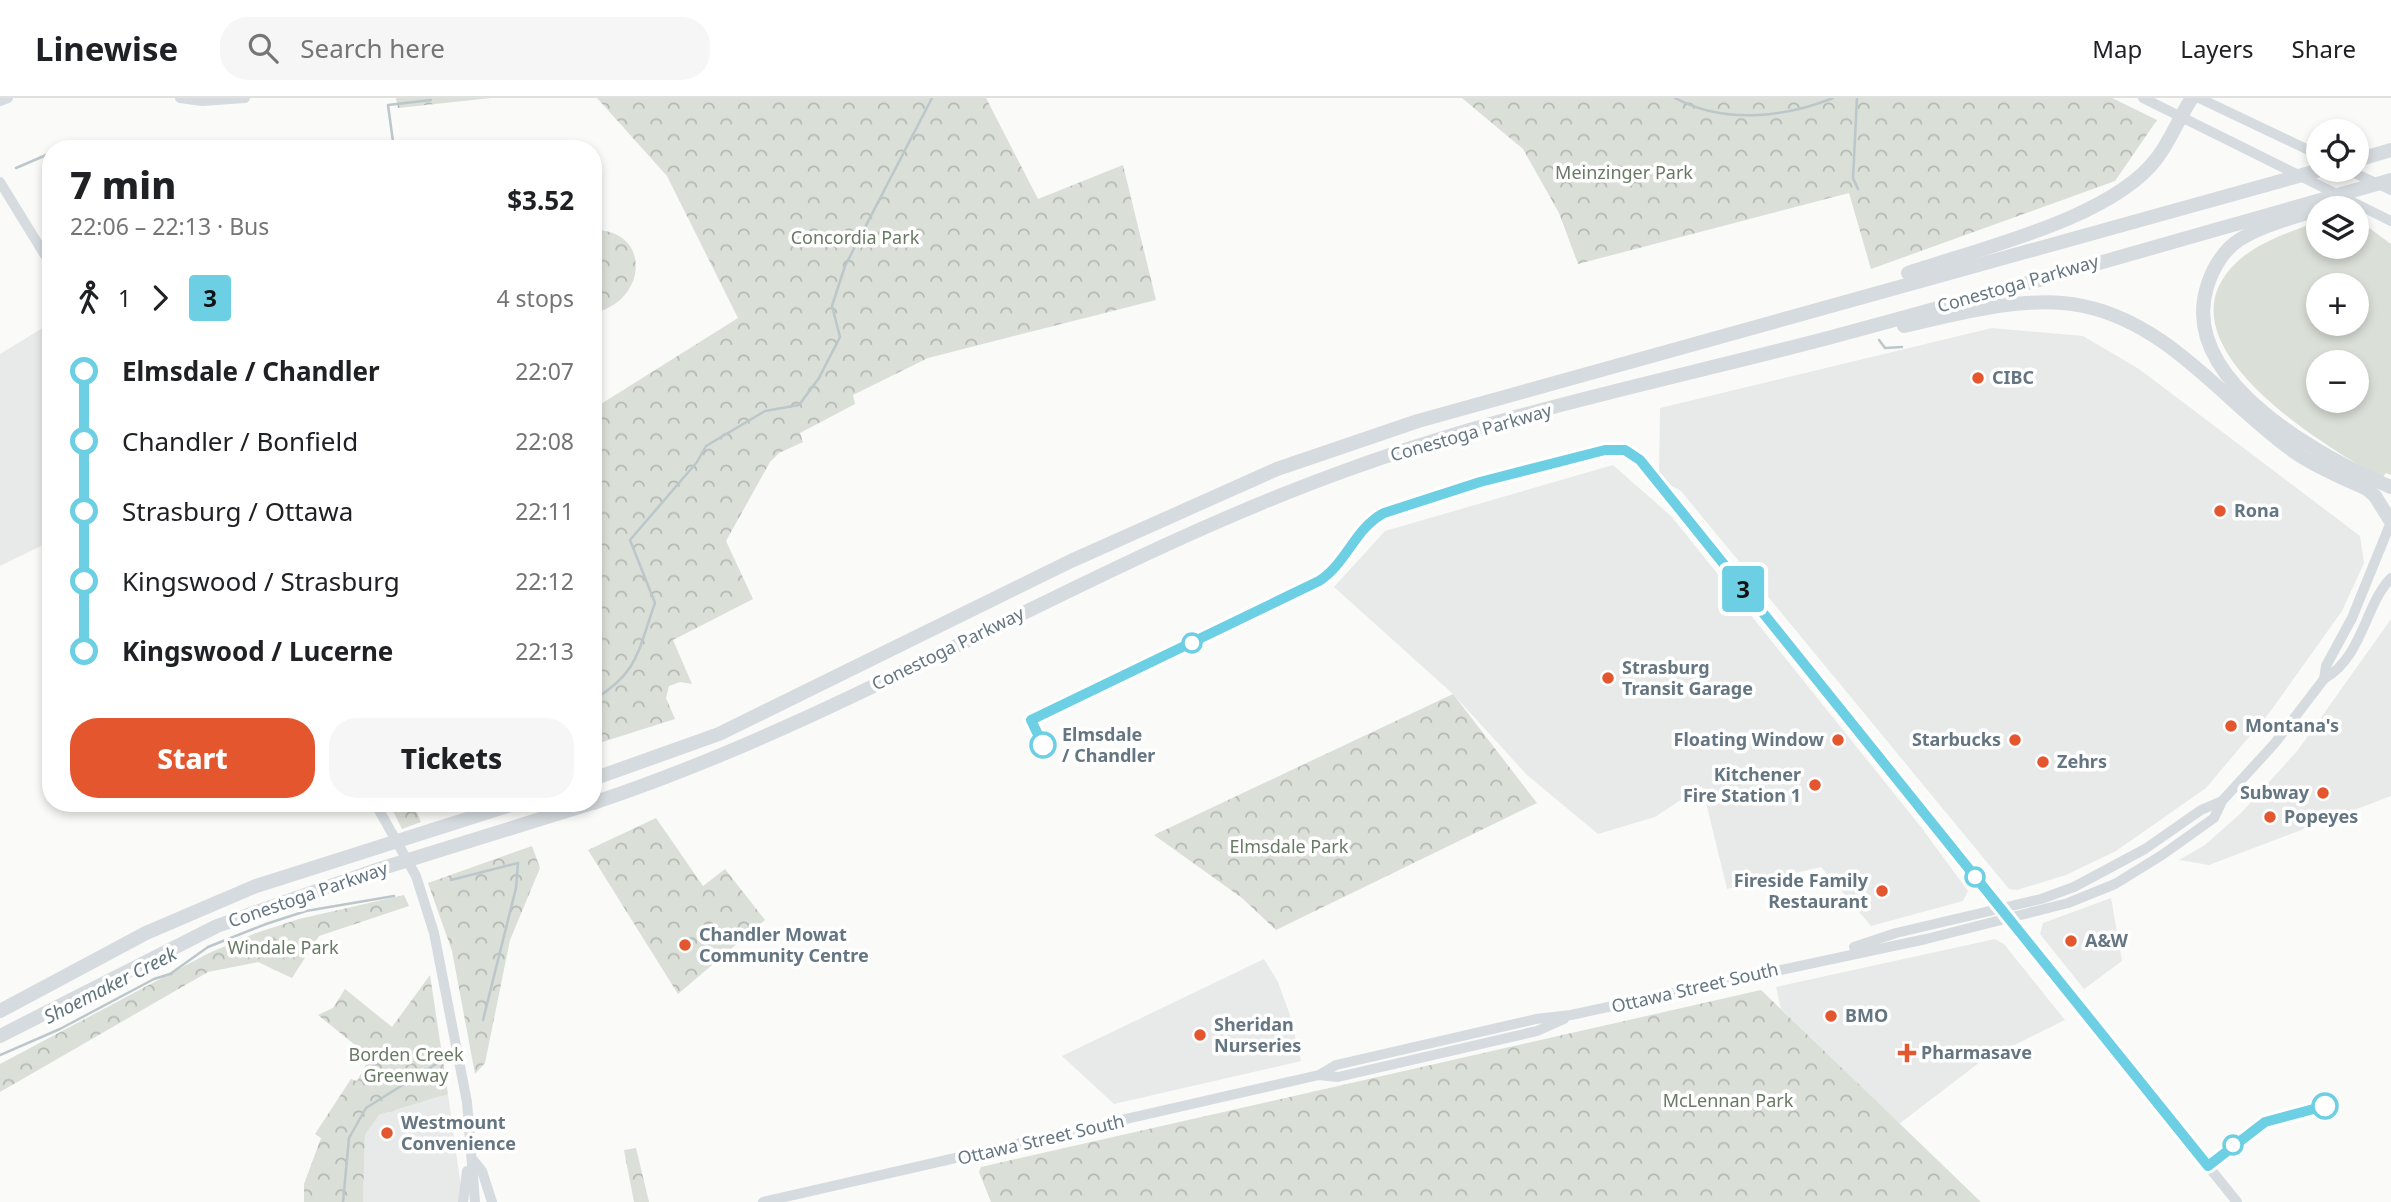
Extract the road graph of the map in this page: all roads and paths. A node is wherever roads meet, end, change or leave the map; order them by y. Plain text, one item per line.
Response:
1 (8, 98) edge
2 (180, 98) edge
3 (245, 98) edge
4 (2143, 98) edge
5 (2192, 98) edge
6 (2199, 98) edge
7 (0, 102) edge
8 (2174, 113) junction
9 (2306, 149) edge
10 (2391, 150) edge
11 (2369, 156) edge
12 (2306, 174) edge
13 (2369, 180) edge
14 (2391, 180) edge
15 (0, 182) edge
16 (2391, 190) edge
17 (2345, 196) edge
18 (2306, 210) edge
19 (2306, 212) edge
20 (2387, 219) edge
21 (2391, 227) edge
22 (42, 250) edge
23 (1856, 296) junction
24 (1833, 336) junction
25 (1661, 487) dead end
26 (2391, 487) edge
27 (2390, 522) edge
28 (2391, 541) edge
29 (2391, 578) edge
30 (2324, 679) junction
31 (602, 776) edge
32 (602, 799) edge
33 (2222, 801) junction
34 (380, 812) edge
35 (489, 812) edge
36 (563, 812) edge
37 (1999, 909) junction
38 (2008, 920) junction
39 (1818, 960) junction
40 (0, 1011) edge
41 (0, 1036) edge
42 (472, 1148) junction
43 (474, 1161) junction
44 (463, 1202) edge
45 (475, 1202) edge
46 (492, 1202) edge
47 (763, 1202) edge
48 (2237, 1202) edge

1 - 7 main road
2 - 3 main road
4 - 8 main road
5 - 8 highway
6 - 9 main road
8 - 20 main road
8 - 23 highway
10 - 11 highway
12 - 23 highway, Conestoga Parkway
13 - 16 main road
14 - 17 highway, Conestoga Parkway
15 - 22 main road
18 - 24 highway, Conestoga Parkway
19 - 26 highway
20 - 21 main road
23 - 31 highway, Conestoga Parkway
24 - 27 highway
24 - 32 highway, Conestoga Parkway
25 - 37 main road
27 - 28 main road
27 - 30 main road, Ottawa Street South
29 - 30 main road, Ottawa Street South
30 - 33 main road, Ottawa Street South
33 - 37 main road, Ottawa Street South
33 - 38 main road, Ottawa Street South
34 - 42 main road
35 - 40 highway, Conestoga Parkway
36 - 41 highway, Conestoga Parkway
37 - 38 main road
37 - 39 main road, Ottawa Street South
38 - 39 main road, Ottawa Street South
38 - 48 main road
39 - 47 main road, Ottawa Street South
42 - 43 main road
42 - 44 main road
43 - 45 main road
43 - 46 main road

